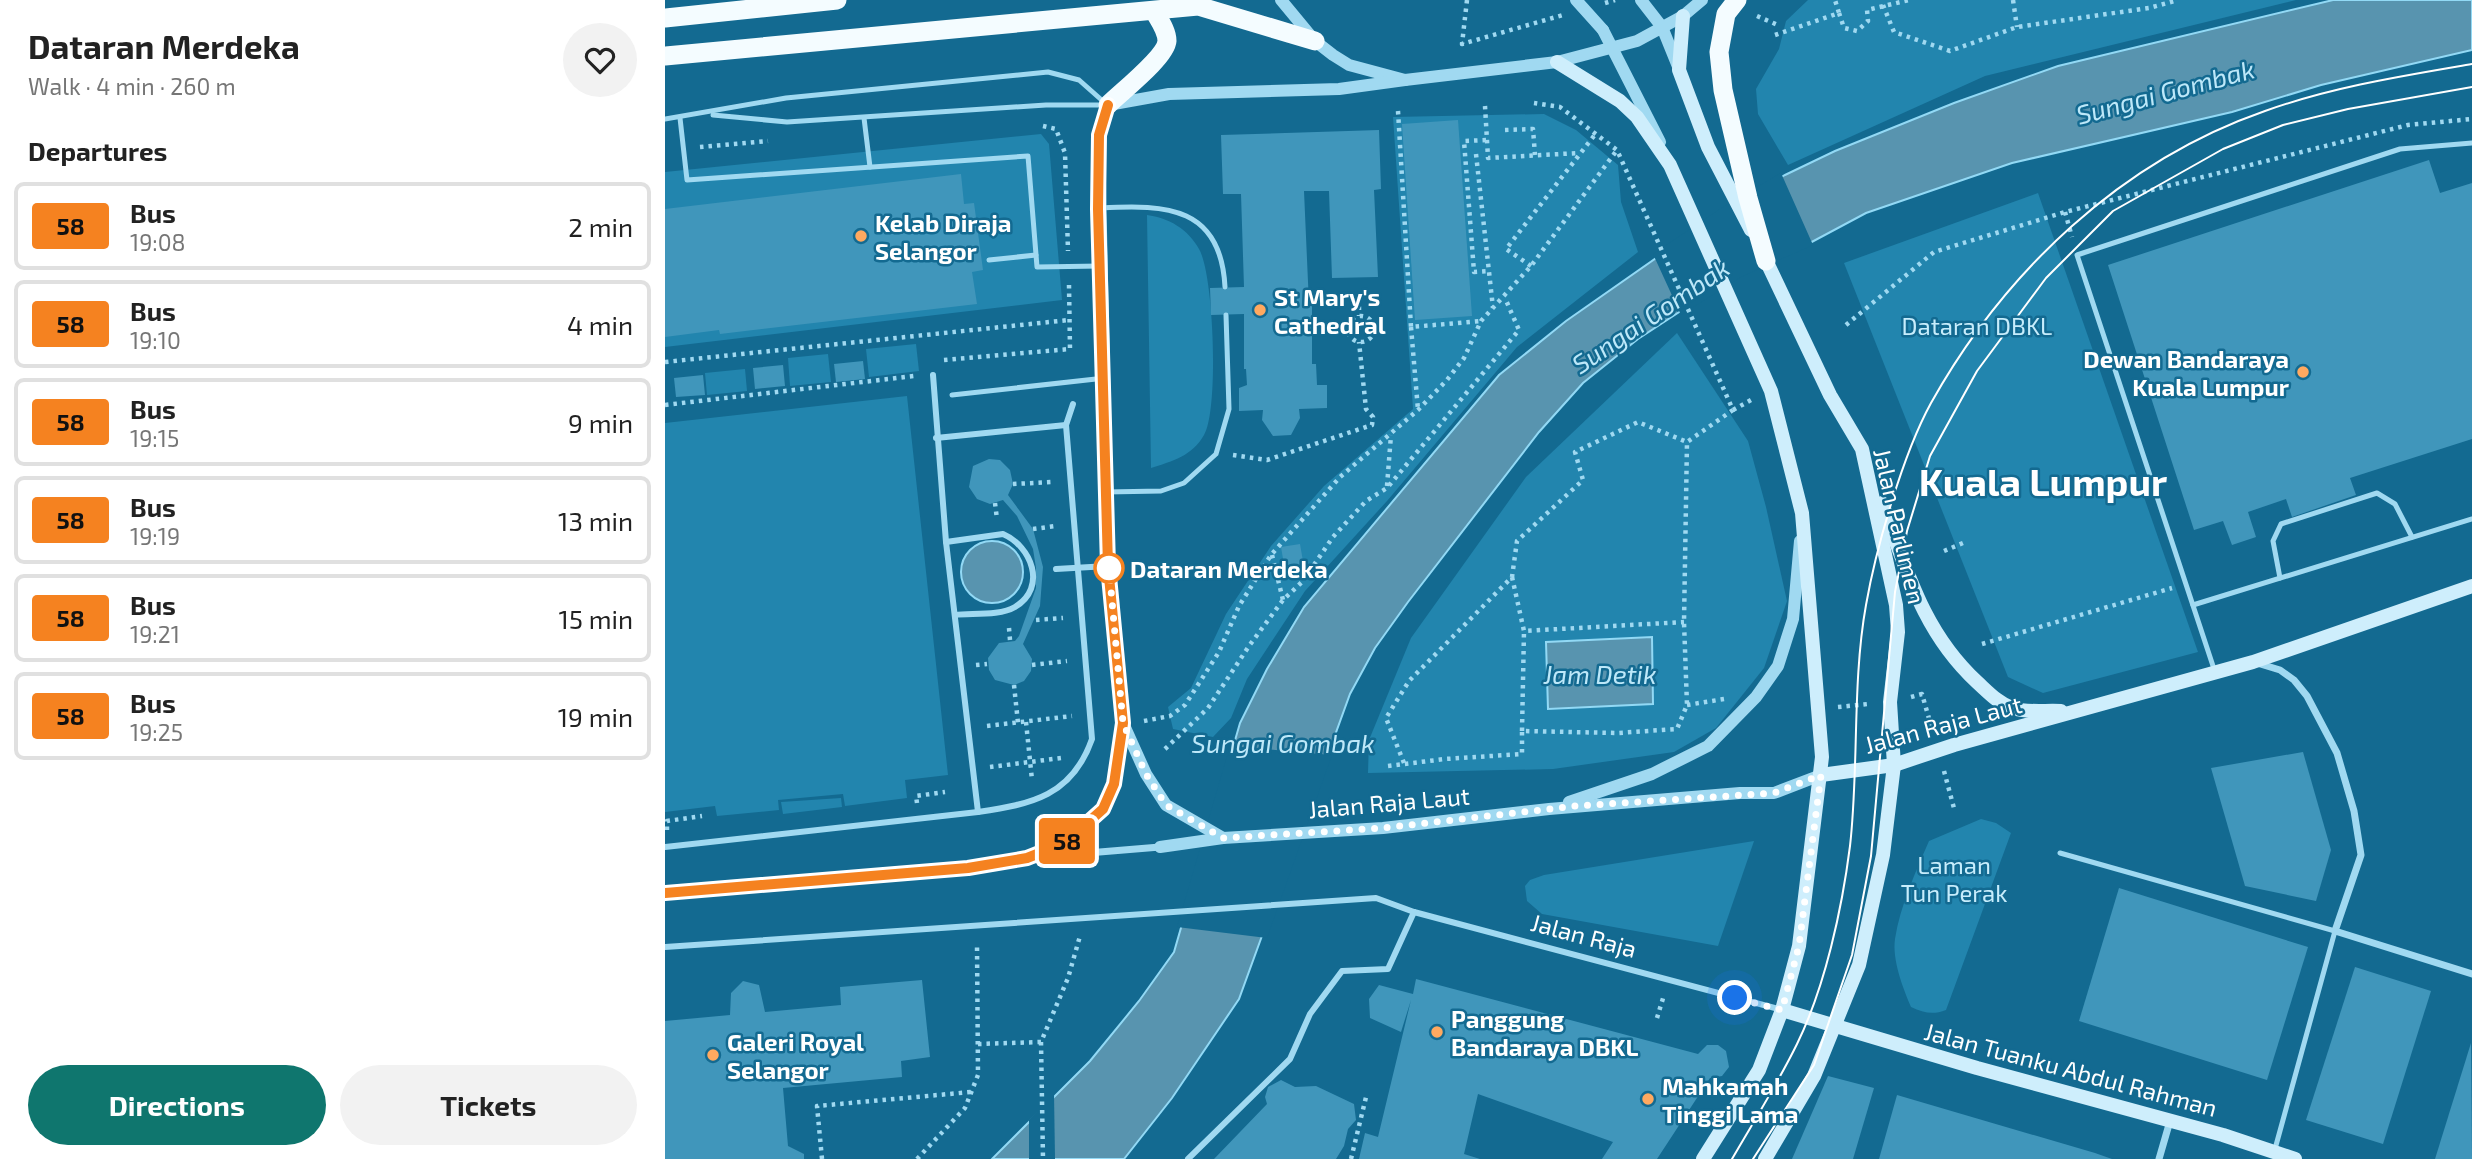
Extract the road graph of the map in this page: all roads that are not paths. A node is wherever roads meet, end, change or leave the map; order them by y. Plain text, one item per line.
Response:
1 (837, 0) edge
2 (1281, 0) edge
3 (1641, 0) edge
4 (1702, 0) edge
5 (1737, 0) edge
6 (1576, 6) edge
7 (1154, 11) junction
8 (1683, 16) junction
9 (672, 17) edge
10 (1662, 27) junction
11 (1315, 41) junction
12 (1614, 47) junction
13 (665, 56) edge
14 (1556, 62) junction
15 (1679, 70) junction
16 (1405, 80) junction
17 (1108, 105) junction
18 (703, 114) junction
19 (680, 118) junction
20 (864, 118) junction
21 (665, 119) edge
22 (2472, 143) edge
23 (1671, 165) junction
24 (870, 167) junction
25 (1098, 209) junction
26 (1036, 255) junction
27 (989, 260) dead end
28 (1766, 261) junction
29 (1100, 266) junction
30 (1225, 287) dead end
31 (1226, 315) dead end
32 (933, 375) road end
33 (1105, 378) junction
34 (952, 395) dead end
35 (1073, 404) dead end
36 (1066, 425) junction
37 (936, 438) junction
38 (1862, 449) junction
39 (1106, 492) junction
40 (1802, 513) junction
41 (2472, 519) edge
42 (2412, 537) junction
43 (946, 542) junction
44 (1108, 566) junction
45 (1077, 568) junction
46 (1056, 569) dead end
47 (2280, 578) junction
48 (2472, 586) edge
49 (2193, 605) junction
50 (955, 615) junction
51 (2253, 662) junction
52 (2215, 672) junction
53 (2075, 711) junction
54 (1123, 723) junction
55 (1894, 765) junction
56 (1821, 775) junction
57 (1549, 808) junction
58 (978, 813) junction
59 (1223, 838) junction
60 (665, 847) edge
61 (1160, 847) joint
62 (2060, 853) dead end
63 (1027, 858) junction
64 (665, 893) edge
65 (1414, 912) junction
66 (2335, 931) junction
67 (665, 947) edge
68 (2472, 974) edge
69 (1782, 1010) junction
70 (1836, 1025) junction
71 (2170, 1121) junction
72 (2274, 1152) junction
73 (1188, 1159) edge
74 (1703, 1159) edge
75 (1765, 1159) edge
76 (2159, 1159) edge
77 (2294, 1159) edge

1 - 9 highway
2 - 11 street
3 - 10 street, Jalan Parlimen
4 - 8 street
5 - 28 highway
6 - 12 street, bridge
7 - 11 highway
7 - 13 highway
7 - 17 highway
8 - 10 street
8 - 15 main road, Jalan Parlimen
10 - 12 street
10 - 15 street, Jalan Parlimen
11 - 16 street
12 - 14 street
12 - 23 street
14 - 16 street
14 - 23 main road
15 - 28 main road, Jalan Parlimen
16 - 17 street
17 - 18 lane
17 - 20 lane
17 - 25 street
18 - 19 lane
18 - 20 lane
19 - 21 lane
19 - 24 lane
20 - 24 lane
22 - 49 lane
23 - 40 main road
24 - 26 lane
25 - 29 street
25 - 30 lane
26 - 27 lane
26 - 29 lane
28 - 38 main road, Jalan Parlimen
29 - 33 street
31 - 39 lane
32 - 37 street
33 - 34 lane
33 - 39 street
35 - 36 street
36 - 37 street
36 - 45 street
37 - 43 street
38 - 53 main road
38 - 55 main road, Jalan Parlimen
39 - 44 street
40 - 56 main road
40 - 57 street
41 - 42 lane
42 - 47 lane
42 - 47 lane
43 - 50 street
43 - 50 street
44 - 45 street
44 - 54 street
45 - 46 street
45 - 58 street
47 - 49 lane
48 - 51 main road, Jalan Raja Laut
49 - 52 lane
50 - 58 street
51 - 52 main road, Jalan Raja Laut
51 - 66 street
52 - 53 main road, Jalan Raja Laut
53 - 55 main road, Jalan Raja Laut
54 - 59 street
54 - 63 street
55 - 56 main road, Jalan Raja Laut
55 - 70 main road, Jalan Parlimen
56 - 57 street, Jalan Raja Laut
56 - 69 main road
57 - 59 street, Jalan Raja Laut
58 - 60 street
59 - 61 street, Jalan Raja Laut
61 - 63 street
62 - 66 lane
63 - 64 street
65 - 67 street, Jalan Raja
65 - 69 street, Jalan Raja
65 - 73 street
66 - 68 street
66 - 72 lane
69 - 70 main road, Jalan Tuanku Abdul Rahman
69 - 74 main road
70 - 71 main road, Jalan Tuanku Abdul Rahman
70 - 75 main road, Jalan Parlimen
71 - 72 main road, Jalan Tuanku Abdul Rahman
71 - 76 street
72 - 77 main road, Jalan Tuanku Abdul Rahman

